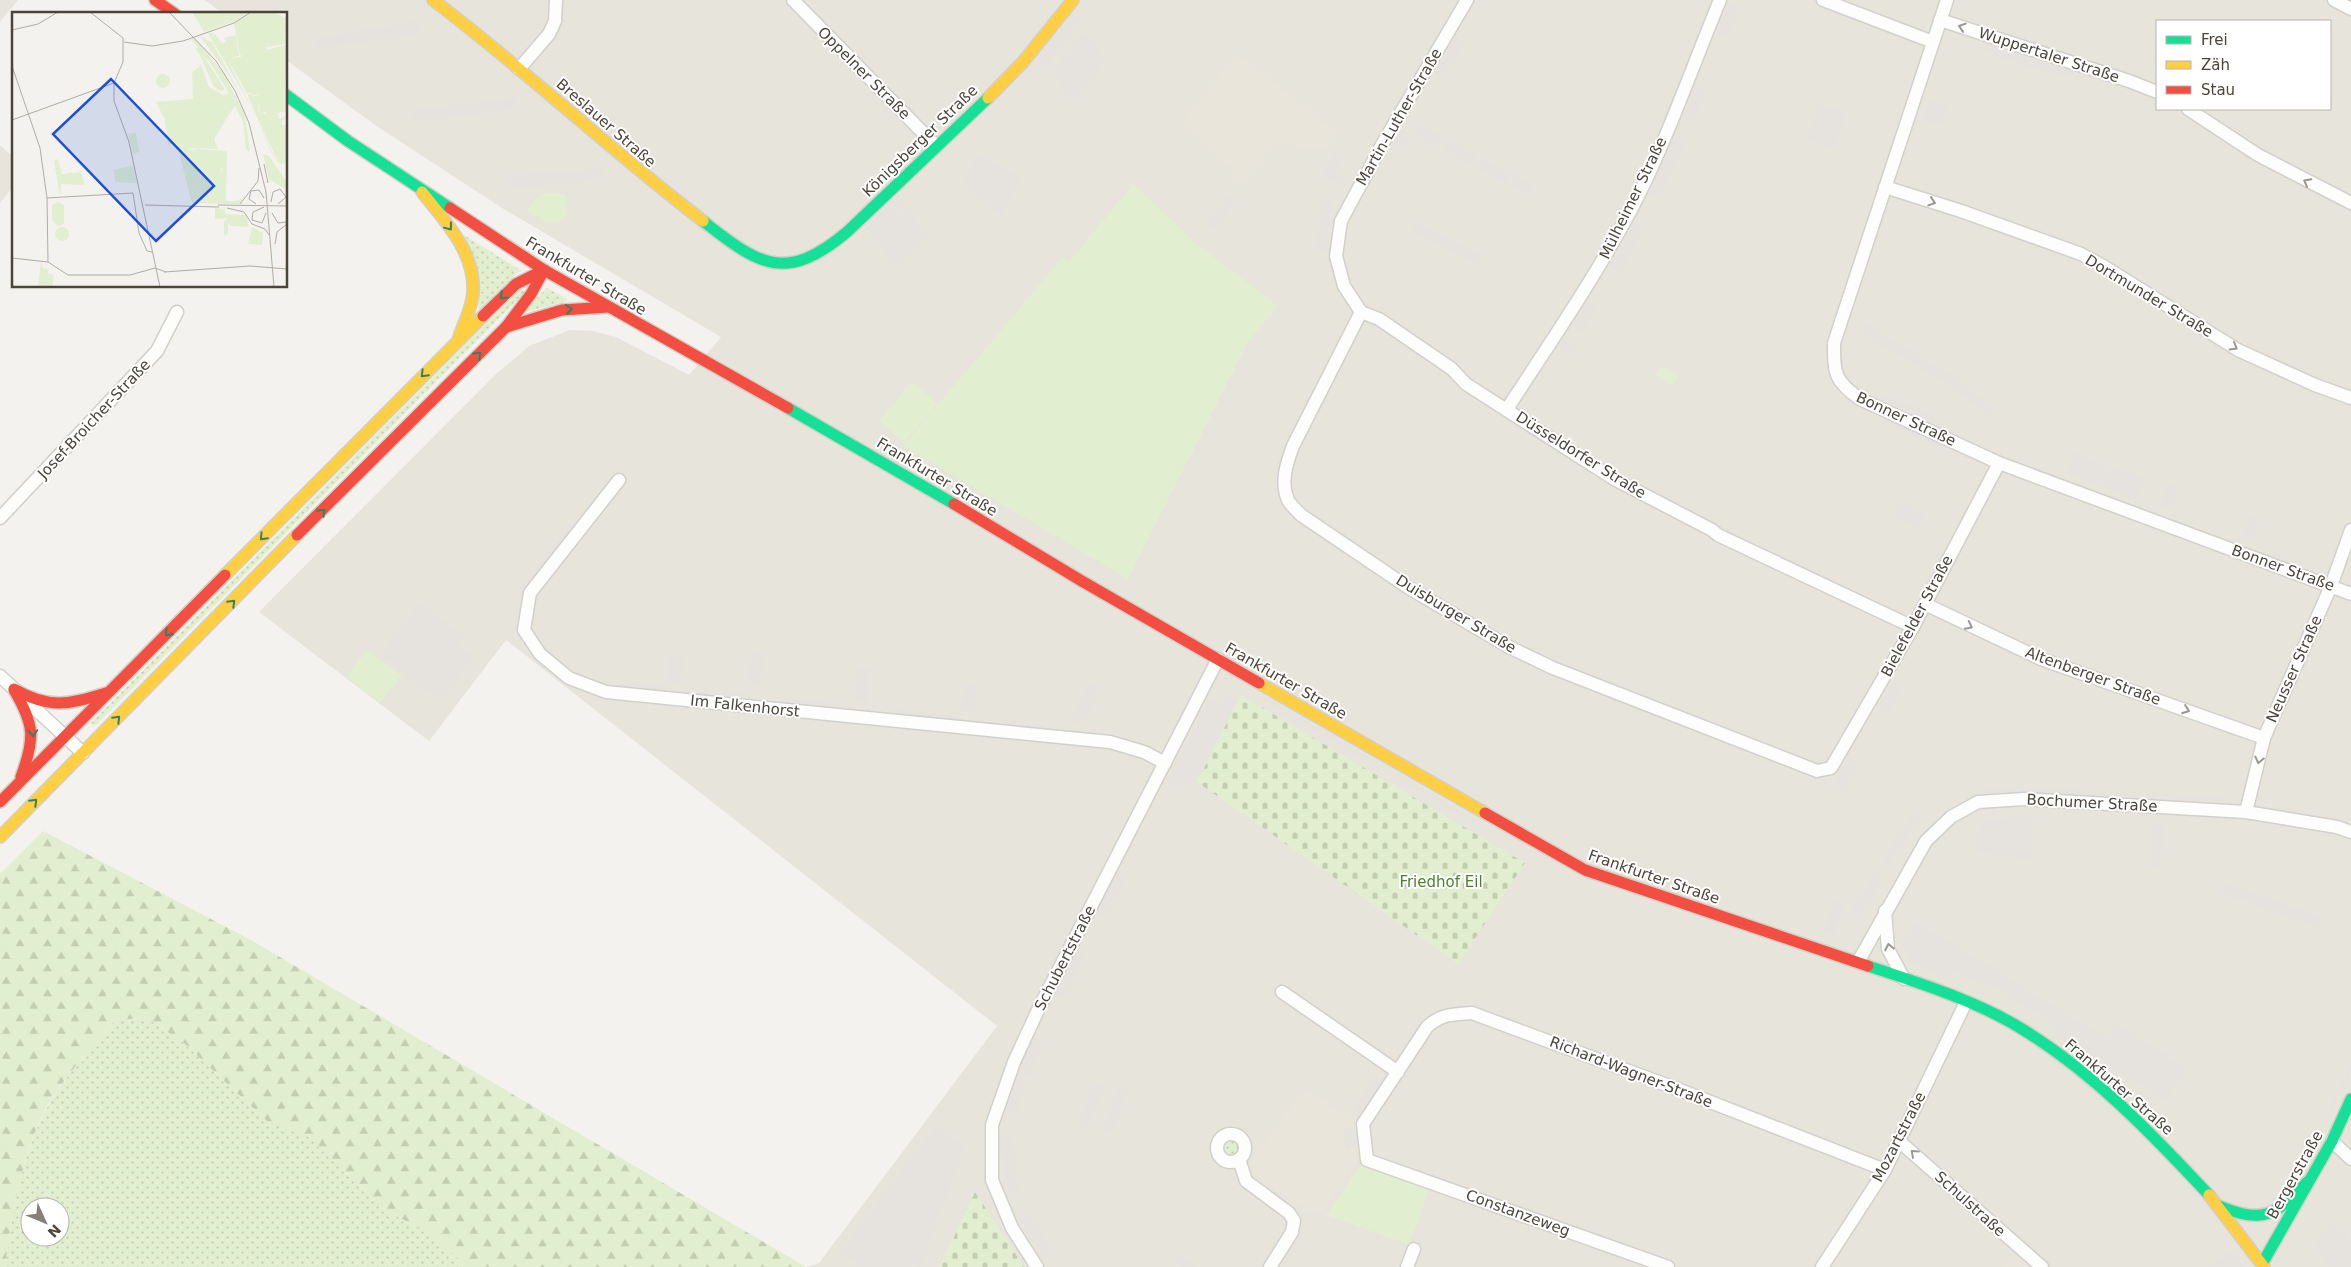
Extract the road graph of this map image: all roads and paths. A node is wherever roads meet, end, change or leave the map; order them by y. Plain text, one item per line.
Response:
1 (155, 0) edge
2 (433, 0) edge
3 (556, 0) edge
4 (792, 0) edge
5 (1073, 0) edge
6 (1466, 0) edge
7 (1720, 0) edge
8 (1823, 0) edge
9 (1947, 0) edge
10 (2334, 0) edge
11 (2351, 9) edge
12 (172, 12) edge
13 (1940, 20) junction
14 (1933, 42) junction
15 (520, 69) junction
16 (2156, 92) edge
17 (288, 96) edge
18 (2190, 110) edge
19 (936, 146) junction
20 (1886, 187) junction
21 (419, 188) junction
22 (2351, 203) edge
23 (1338, 237) joint
24 (764, 260) joint
25 (544, 270) junction
26 (608, 307) junction
27 (177, 312) dead end
28 (1361, 312) junction
29 (506, 328) junction
30 (458, 340) junction
31 (2351, 398) edge
32 (1507, 409) junction
33 (1999, 463) junction
34 (619, 480) dead end
35 (0, 518) edge
36 (2351, 530) edge
37 (2332, 586) junction
38 (2351, 594) edge
39 (1926, 604) junction
40 (1913, 627) junction
41 (1218, 659) junction
42 (0, 676) edge
43 (14, 689) junction
44 (111, 691) junction
45 (66, 736) junction
46 (2264, 738) junction
47 (83, 753) junction
48 (1165, 763) junction
49 (1831, 768) joint
50 (20, 782) junction
51 (0, 802) edge
52 (2246, 812) junction
53 (2351, 832) edge
54 (0, 837) edge
55 (1885, 910) junction
56 (1858, 962) junction
57 (1904, 979) junction
58 (1282, 992) dead end
59 (1966, 1002) junction
60 (1398, 1072) junction
61 (2351, 1099) edge
62 (2332, 1140) junction
63 (1899, 1141) junction
64 (1239, 1159) dead end
65 (2351, 1159) edge
66 (1367, 1160) joint
67 (1885, 1170) junction
68 (2307, 1182) junction
69 (2219, 1206) junction
70 (1414, 1249) dead end
71 (2263, 1266) edge
72 (1037, 1267) edge
73 (1270, 1267) edge
74 (1407, 1267) edge
75 (1668, 1267) edge
76 (1822, 1267) edge
77 (2042, 1267) edge

1 - 12 main road
2 - 15 main road, Breslauer Straße
3 - 15 street
4 - 19 street, Oppelner Straße
5 - 19 main road, Königsberger Straße
6 - 23 street, Martin-Luther-Straße
7 - 32 street, Mülheimer Straße
8 - 14 street
9 - 13 street, Bonner Straße
10 - 11 street
13 - 14 street, Bonner Straße
16 -> 13 street, Wuppertaler Straße
14 - 20 street, Bonner Straße
15 - 24 main road, Breslauer Straße
17 - 21 main road, Frankfurter Straße
22 -> 18 street
19 - 24 main road, Königsberger Straße
20 -> 31 street, Dortmunder Straße
20 - 33 street, Bonner Straße
21 - 25 main road, Frankfurter Straße
21 -> 30 main road
23 - 28 street, Düsseldorfer Straße
25 - 26 main road, Frankfurter Straße
25 - 29 main road
25 -> 30 main road
29 -> 26 main road
26 - 41 main road, Frankfurter Straße
27 - 35 street, Josef-Broicher-Straße
28 - 32 street, Düsseldorfer Straße
28 - 49 street, Duisburger Straße
47 -> 29 main road
30 -> 44 main road
32 - 40 street, Düsseldorfer Straße
33 - 37 street, Bonner Straße
33 - 39 street, Bielefelder Straße
34 - 48 street, Im Falkenhorst
36 - 37 street, Neusser Straße
37 - 38 street, Bonner Straße
37 - 46 street, Neusser Straße
39 - 40 street, Bielefelder Straße
39 -> 46 street, Altenberger Straße
40 - 49 street, Bielefelder Straße
41 - 48 street, Schubertstraße
41 - 56 main road, Frankfurter Straße
42 - 43 street
43 - 44 main road
43 - 45 street
43 -> 50 main road
44 - 45 main road
45 - 47 street
45 - 50 main road
46 -> 52 street, Neusser Straße
54 -> 47 main road
48 - 72 street, Schubertstraße
50 - 51 main road
52 - 53 street, Bochumer Straße
52 - 55 street, Bochumer Straße
55 - 56 street, Bochumer Straße
57 -> 55 street
56 - 57 main road, Frankfurter Straße
57 - 59 main road, Frankfurter Straße
58 - 60 street
59 - 63 street, Mozartstraße
59 - 69 main road, Frankfurter Straße
60 - 66 street, Richard-Wagner-Straße
60 - 67 street, Richard-Wagner-Straße
61 - 62 main road, Bergerstraße
62 - 65 street
62 - 68 main road, Bergerstraße
63 - 67 street, Mozartstraße
77 -> 63 street, Schulstraße
64 - 73 street
66 - 75 street, Constanzeweg
67 - 76 street, Mozartstraße
68 - 69 main road
68 - 71 main road, Bergerstraße
69 - 71 main road, Frankfurter Straße
70 - 74 street

